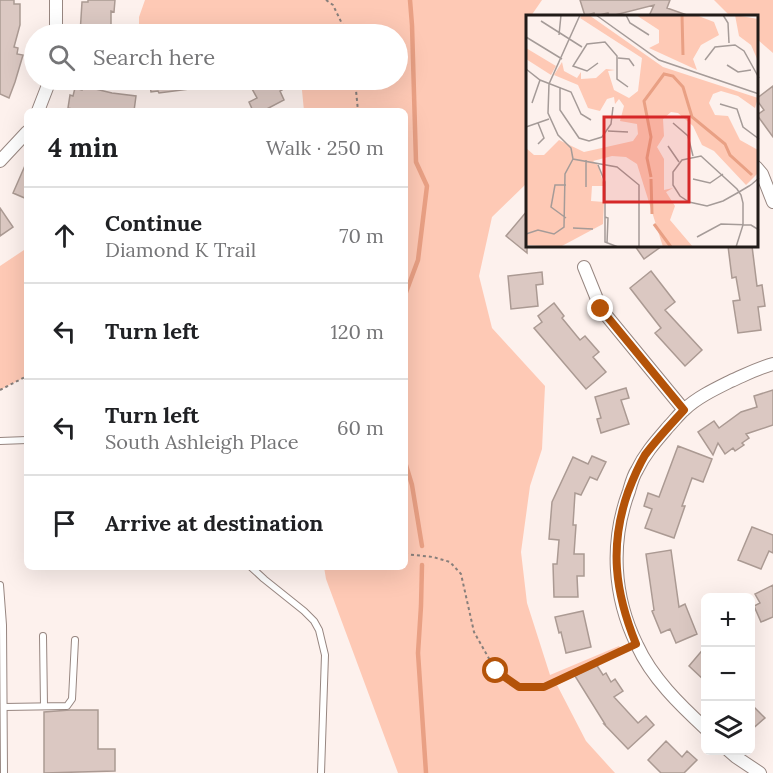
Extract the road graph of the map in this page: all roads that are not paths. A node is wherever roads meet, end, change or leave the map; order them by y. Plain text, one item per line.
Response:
1 (56, 0) edge
2 (56, 24) edge
3 (46, 90) edge
4 (39, 108) edge
5 (24, 135) edge
6 (0, 161) edge
7 (758, 169) edge
8 (773, 202) edge
9 (584, 267) dead end
10 (773, 364) edge
11 (684, 410) junction
12 (24, 440) edge
13 (0, 441) edge
14 (254, 570) edge
15 (0, 585) edge
16 (43, 636) dead end
17 (75, 640) dead end
18 (44, 706) junction
19 (4, 707) junction
20 (701, 725) edge
21 (733, 755) edge
22 (4, 773) edge
23 (321, 773) edge
24 (760, 773) edge

1 - 2 street
3 - 4 street
5 - 6 street
7 - 8 street
9 - 11 street
10 - 11 street
11 - 20 street
12 - 13 lane
14 - 23 lane
15 - 19 lane
16 - 18 lane
17 - 18 lane
18 - 19 lane
19 - 22 lane
21 - 24 street

